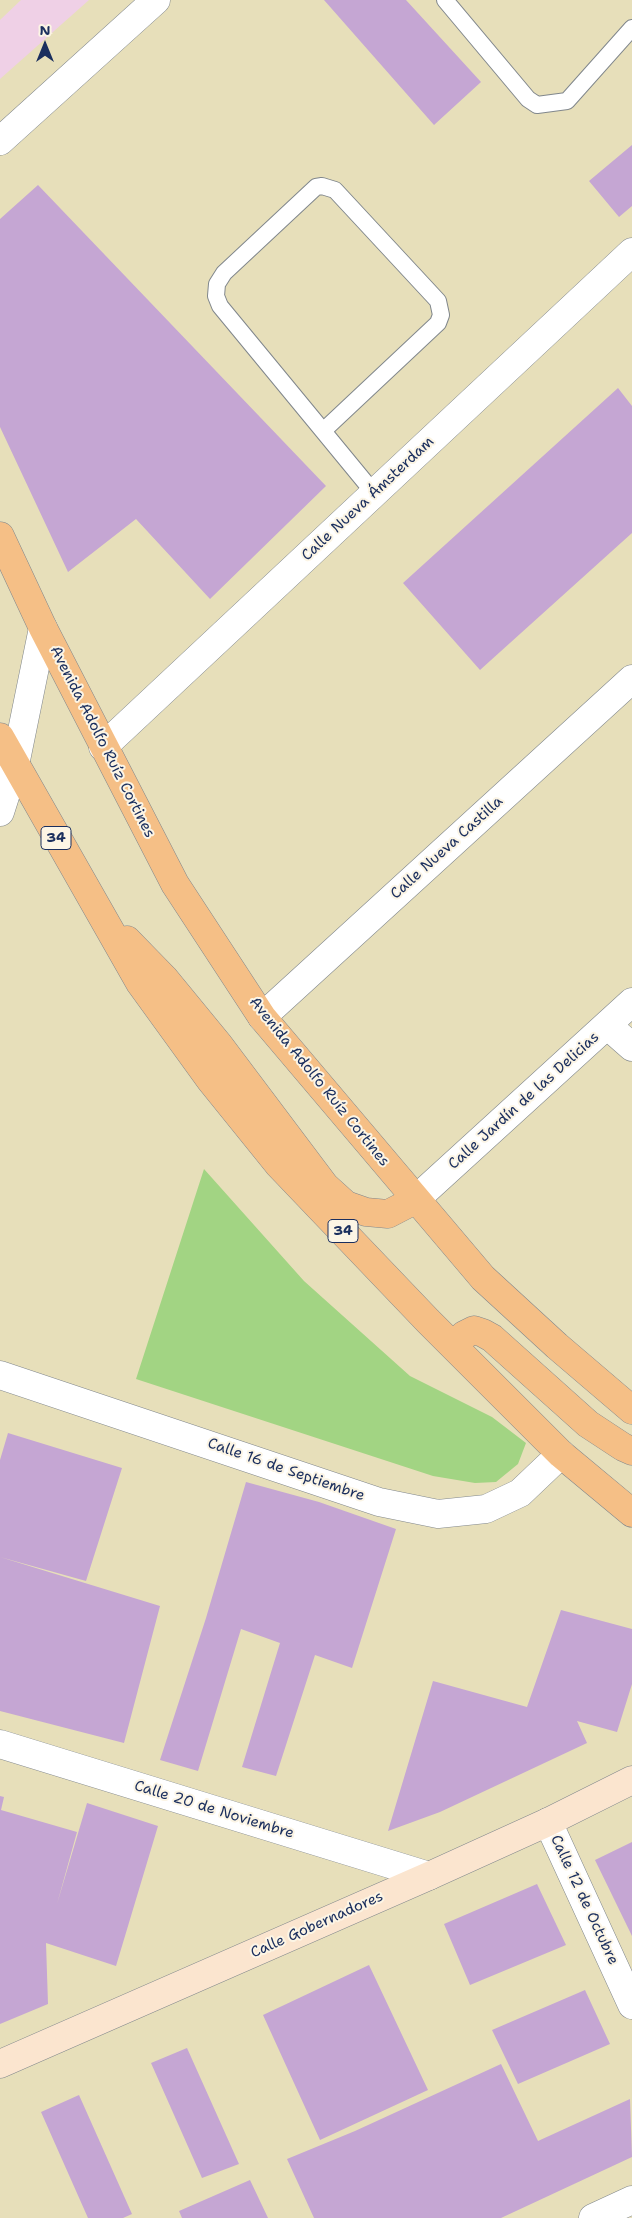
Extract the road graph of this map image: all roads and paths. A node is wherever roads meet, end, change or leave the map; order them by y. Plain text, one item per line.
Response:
1 (156, 0) edge
2 (445, 0) edge
3 (632, 28) edge
4 (0, 141) edge
5 (632, 252) edge
6 (323, 430) junction
7 (374, 493) junction
8 (0, 536) edge
9 (43, 628) junction
10 (632, 678) edge
11 (0, 736) edge
12 (103, 747) junction
13 (14, 764) junction
14 (0, 812) edge
15 (98, 912) junction
16 (632, 1002) edge
17 (262, 1017) junction
18 (607, 1025) junction
19 (632, 1046) edge
20 (415, 1200) junction
21 (454, 1346) junction
22 (0, 1375) edge
23 (632, 1410) edge
24 (632, 1451) edge
25 (561, 1454) junction
26 (632, 1512) edge
27 (0, 1744) edge
28 (632, 1780) edge
29 (548, 1822) junction
30 (429, 1876) junction
31 (632, 2005) edge
32 (0, 2064) edge
33 (632, 2200) edge
34 (593, 2218) edge

1 - 4 street
2 - 3 lane
5 - 7 street, Calle Nueva Ámsterdam
6 - 6 lane
6 - 7 lane
7 - 12 street, Calle Nueva Ámsterdam
8 - 9 main road, Avenida Adolfo Ruíz Cortines
9 - 12 main road, Avenida Adolfo Ruíz Cortines
9 - 13 street
10 - 17 street, Calle Nueva Castilla
11 - 13 main road, 34
12 - 17 main road, Avenida Adolfo Ruíz Cortines
13 - 14 street
13 - 15 main road, 34
15 - 20 main road
15 - 21 main road, 34
16 - 18 street, Calle Jardín de las Delicias
17 - 20 main road, Avenida Adolfo Ruíz Cortines
18 - 19 street
18 - 20 street, Calle Jardín de las Delicias
20 - 23 main road, Avenida Adolfo Ruíz Cortines
21 - 24 main road
21 - 25 main road, 34
22 - 25 street, Calle 16 de Septiembre
25 - 26 main road, 34
27 - 30 street, Calle 20 de Noviembre
28 - 29 street, Calle Gobernadores
29 - 30 street, Calle Gobernadores
29 - 31 street, Calle 12 de Octubre
30 - 32 street, Calle Gobernadores
33 - 34 street

